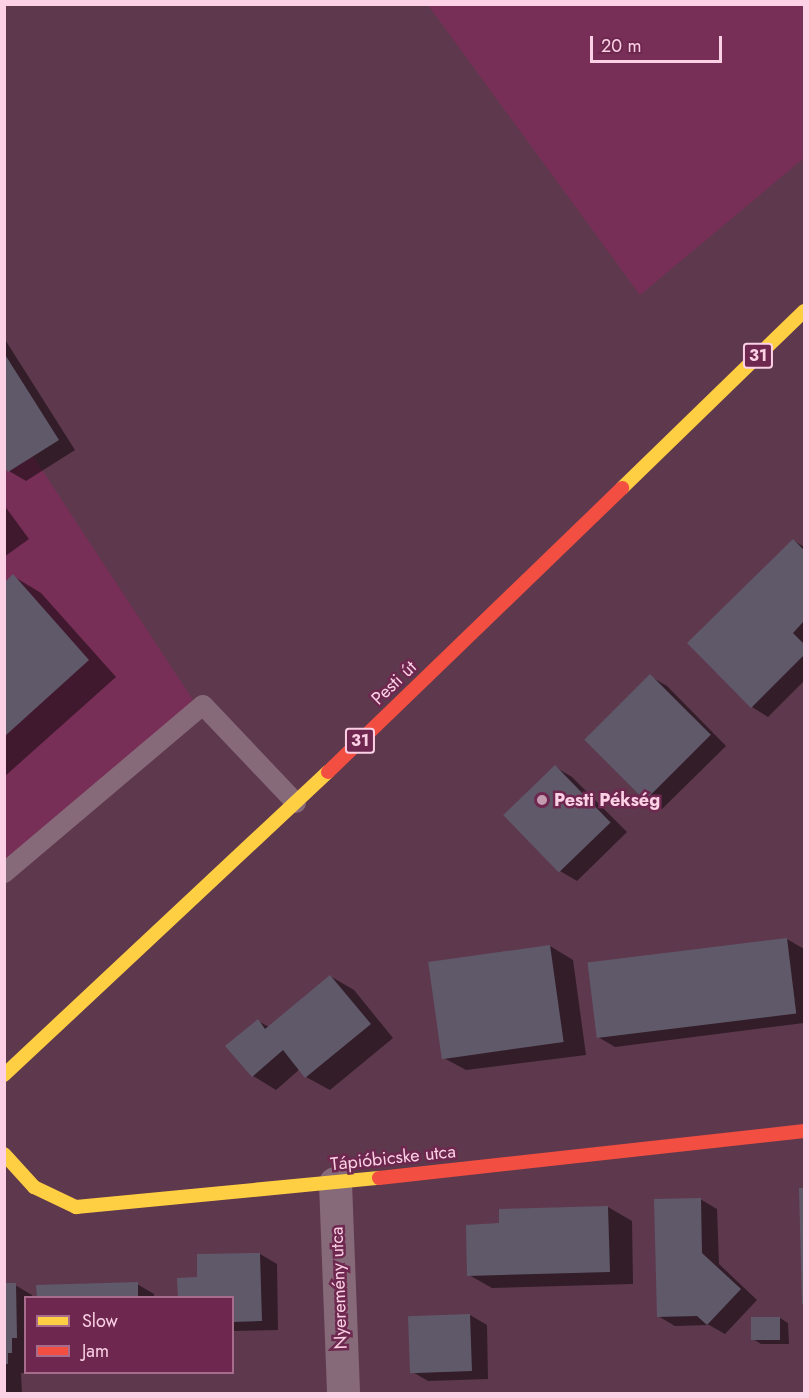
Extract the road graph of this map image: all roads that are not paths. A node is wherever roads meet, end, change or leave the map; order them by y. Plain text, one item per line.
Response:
1 (804, 311) edge
2 (296, 803) junction
3 (4, 873) edge
4 (4, 1075) edge
5 (804, 1131) edge
6 (4, 1154) edge
7 (335, 1183) junction
8 (343, 1394) edge

1 - 2 main road, Pesti út / 31
2 - 3 lane
2 - 4 main road, Pesti út / 31
5 - 7 main road, Tápióbicske utca
6 - 7 main road, Tápióbicske utca
7 - 8 street, Nyeremény utca

